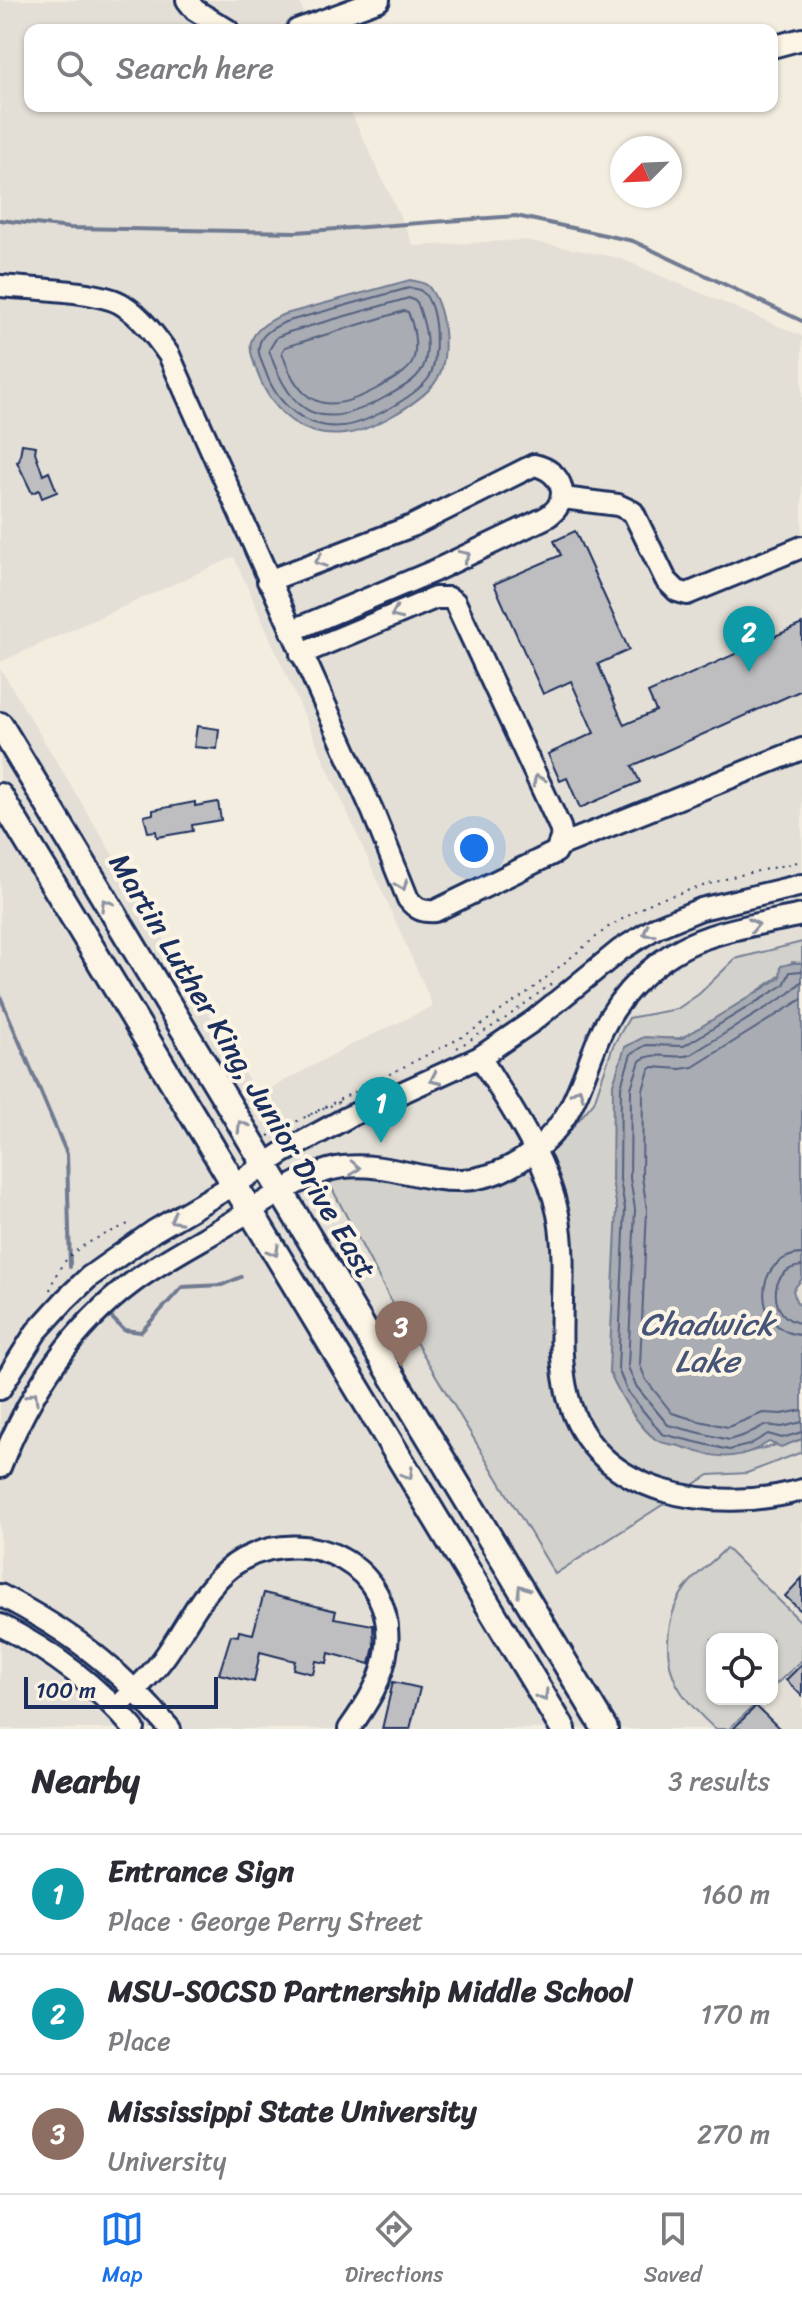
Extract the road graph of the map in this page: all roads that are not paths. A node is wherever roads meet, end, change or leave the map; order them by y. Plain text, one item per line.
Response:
1 (187, 0) edge
2 (379, 0) edge
3 (218, 24) edge
4 (313, 24) edge
5 (802, 39) edge
6 (778, 45) edge
7 (0, 286) edge
8 (563, 498) junction
9 (802, 547) edge
10 (268, 581) junction
11 (291, 631) junction
12 (301, 654) junction
13 (0, 725) edge
14 (802, 749) edge
15 (0, 796) edge
16 (559, 846) junction
17 (802, 885) edge
18 (802, 915) edge
19 (480, 1057) junction
20 (535, 1149) junction
21 (265, 1163) junction
22 (234, 1184) junction
23 (283, 1192) junction
24 (250, 1211) junction
25 (0, 1389) edge
26 (0, 1467) edge
27 (802, 1490) edge
28 (0, 1595) edge
29 (0, 1625) edge
30 (136, 1689) junction
31 (117, 1708) junction
32 (134, 1729) edge
33 (170, 1729) edge
34 (349, 1729) edge
35 (563, 1729) edge
36 (605, 1729) edge

1 - 3 street
2 - 4 street
5 - 6 street
7 - 10 street
8 - 9 street
8 -> 10 street
11 -> 8 street
10 - 11 street
11 - 12 street
16 -> 12 street
12 -> 16 street
21 -> 13 main road, Martin Luther King, Junior Drive East
14 - 16 street
15 - 22 main road
17 -> 19 street
20 -> 18 street
19 - 20 street
19 -> 21 street
23 -> 20 street
20 - 27 street
21 - 22 street
21 - 23 main road, Martin Luther King, Junior Drive East
22 - 24 main road
22 -> 25 street
23 - 24 street
36 -> 23 main road, Martin Luther King, Junior Drive East
26 -> 24 street
24 -> 35 main road
28 - 30 street
29 - 31 street
30 - 31 street
30 - 33 street
30 - 34 street
31 - 32 street

